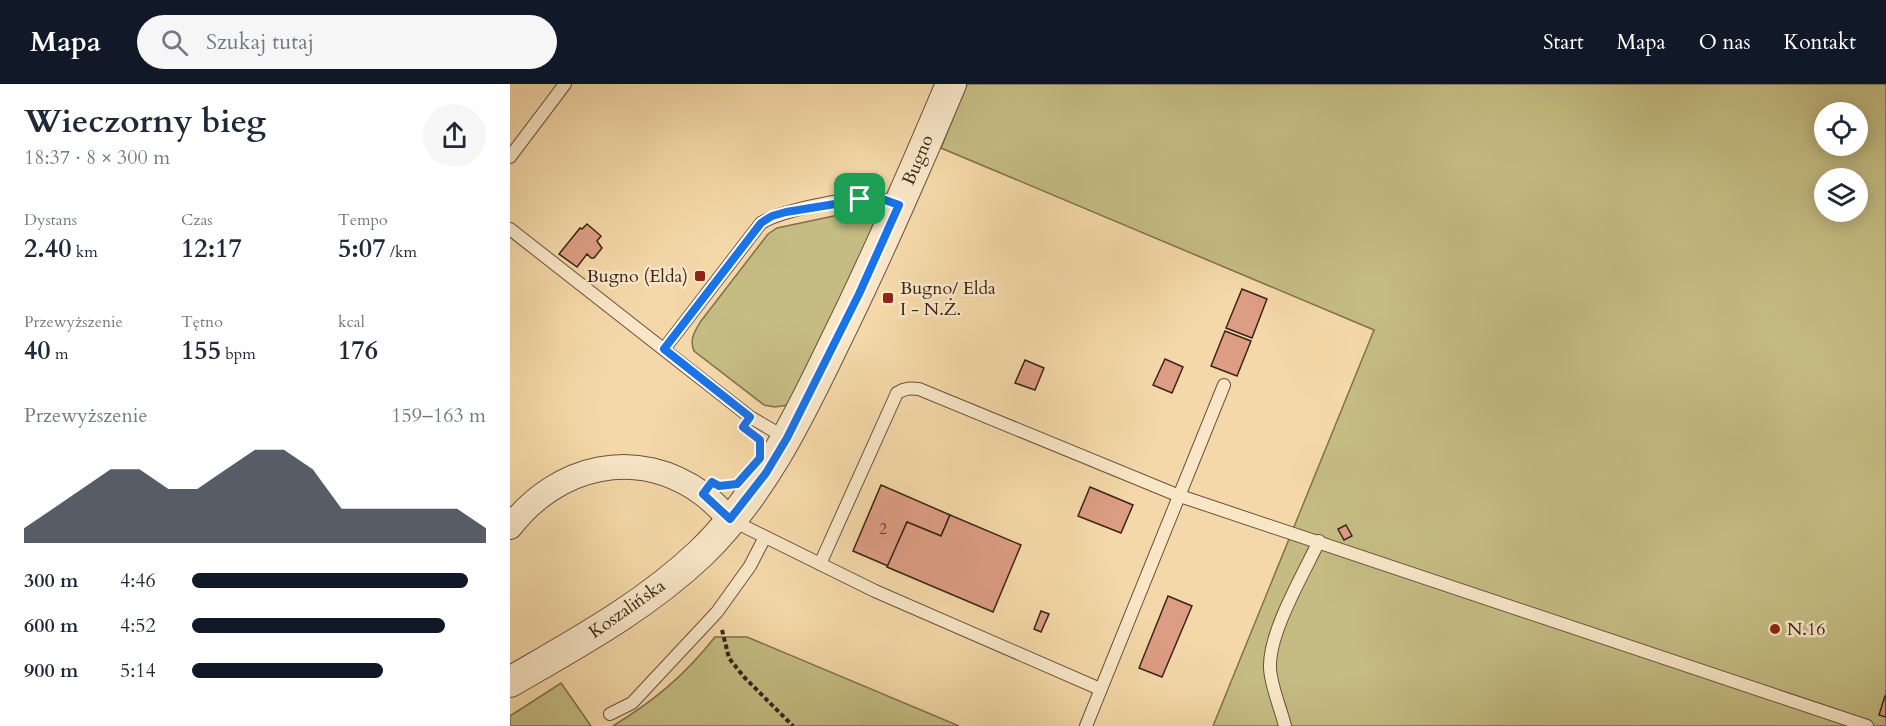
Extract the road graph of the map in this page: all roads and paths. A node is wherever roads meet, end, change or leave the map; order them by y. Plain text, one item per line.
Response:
1 (565, 84) edge
2 (951, 84) edge
3 (510, 157) edge
4 (899, 205) junction
5 (510, 229) edge
6 (664, 349) junction
7 (1224, 384) dead end
8 (787, 438) junction
9 (1178, 495) junction
10 (730, 519) junction
11 (510, 527) edge
12 (765, 537) junction
13 (1319, 542) junction
14 (820, 564) junction
15 (717, 612) junction
16 (510, 682) edge
17 (1100, 689) junction
18 (610, 714) dead end
19 (793, 726) edge
20 (1086, 726) edge
21 (1286, 726) edge
22 (1867, 726) edge

1 - 3 lane
2 - 4 street, Bugno
4 - 6 lane
4 - 8 street, Bugno
5 - 6 lane
6 - 8 lane
7 - 9 lane
8 - 10 street, Bugno
9 - 13 lane
9 - 14 lane
9 - 17 lane
10 - 11 street
10 - 12 lane
10 - 16 street, Koszalińska
12 - 14 lane
12 - 15 lane
13 - 21 lane
13 - 22 lane
14 - 17 lane
15 - 18 lane
15 - 19 path
17 - 20 lane

